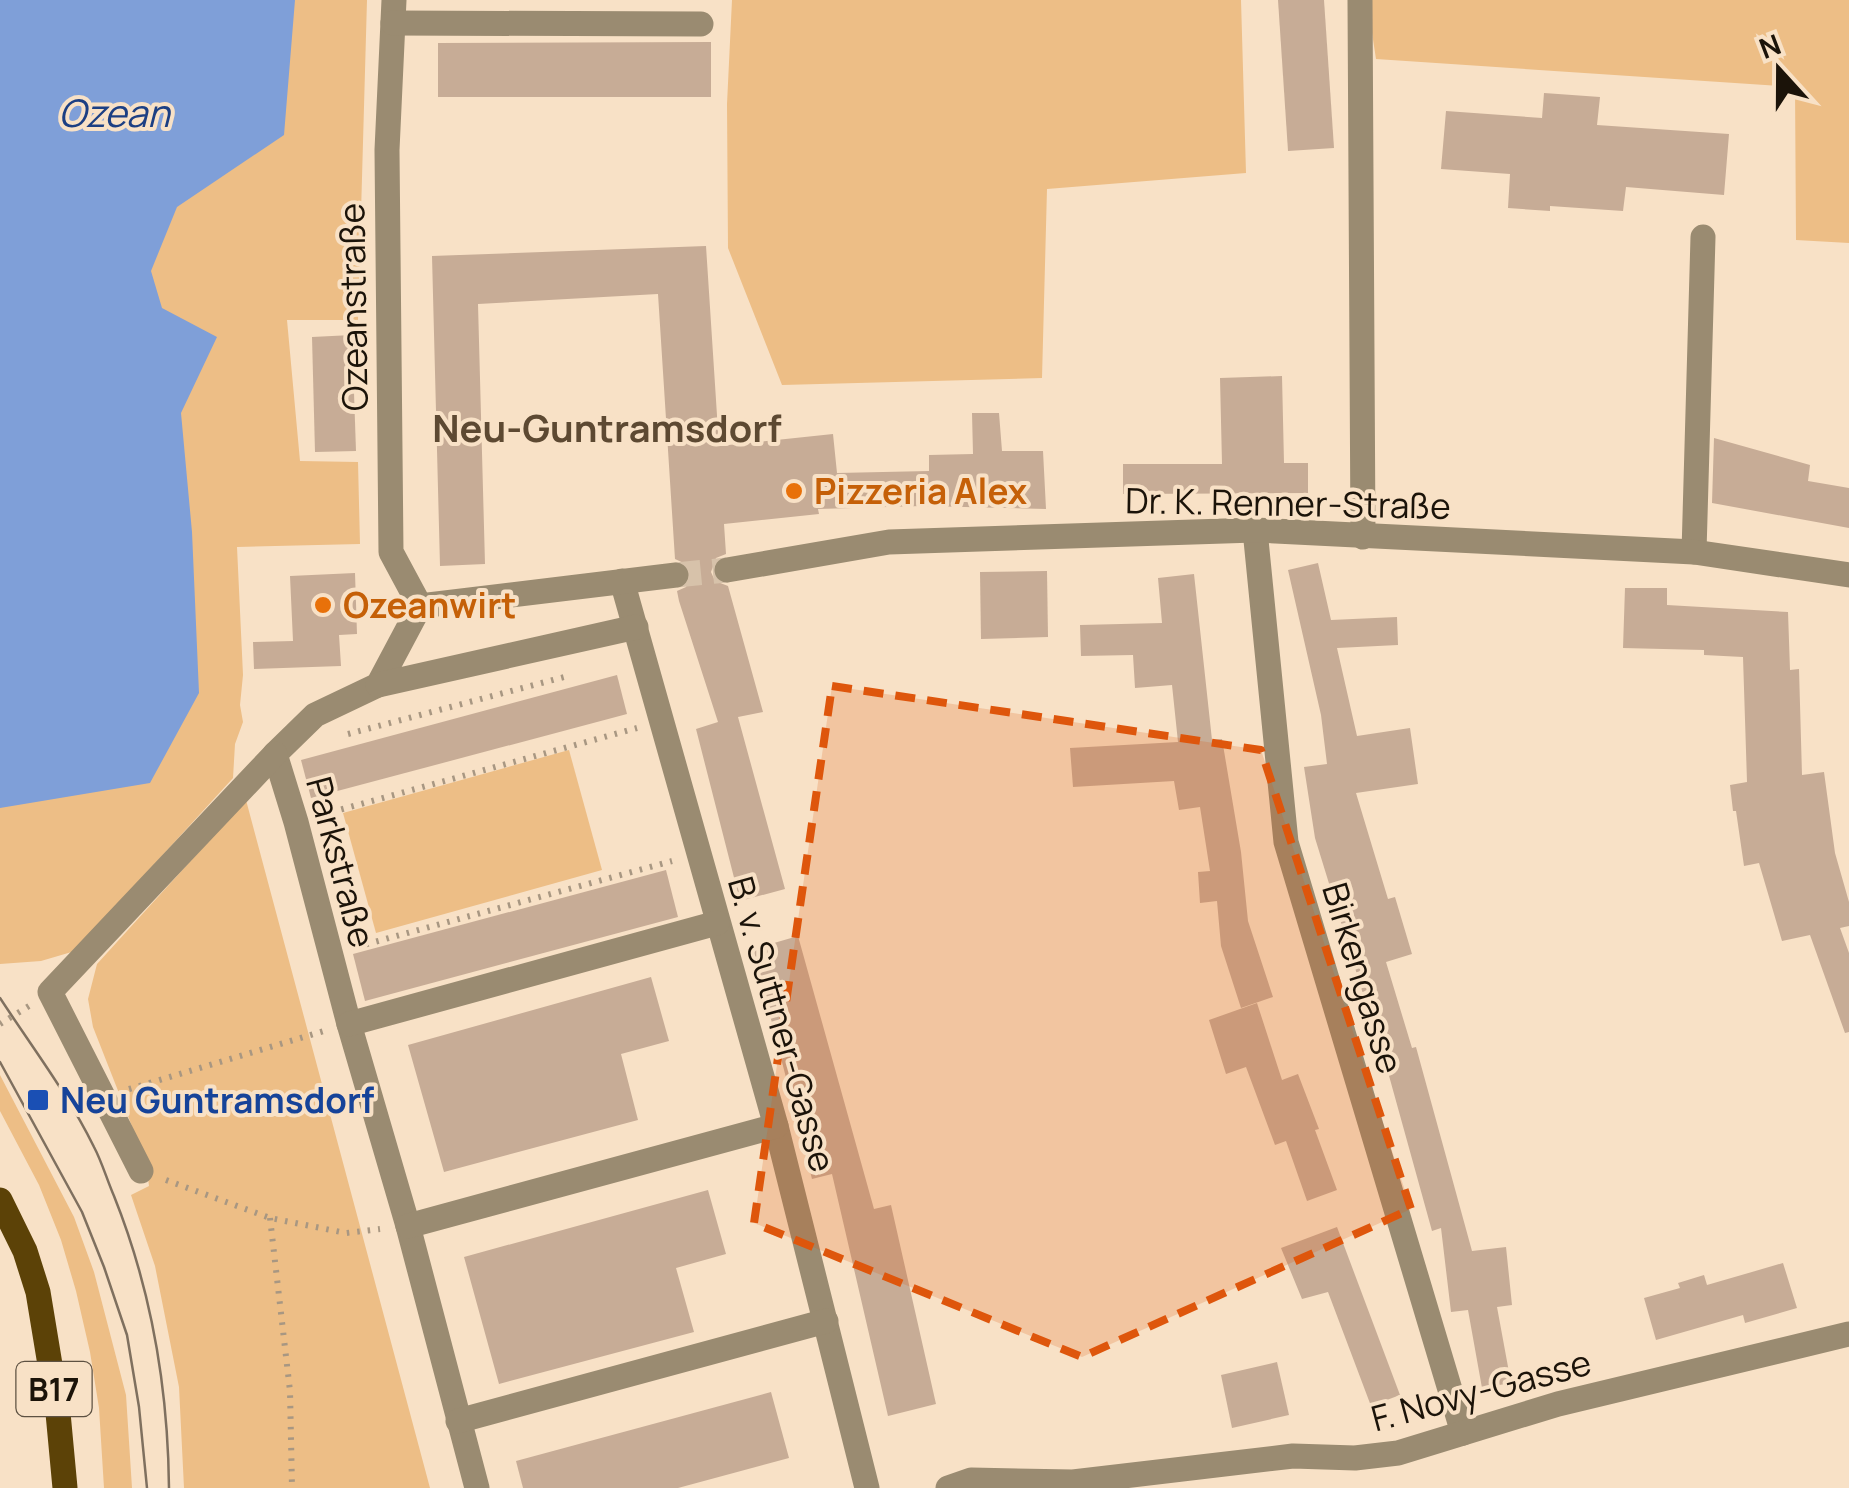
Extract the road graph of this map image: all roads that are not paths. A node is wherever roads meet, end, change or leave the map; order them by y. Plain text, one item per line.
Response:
1 (1360, 0) edge
2 (393, 12) edge
3 (701, 24) dead end
4 (1703, 237) dead end
5 (1256, 530) junction
6 (1363, 536) junction
7 (1694, 552) junction
8 (727, 570) tunnel mouth
9 (676, 575) tunnel mouth
10 (1849, 575) edge
11 (622, 581) junction
12 (420, 606) junction
13 (636, 627) junction
14 (378, 685) junction
15 (274, 754) junction
16 (716, 923) junction
17 (349, 1024) junction
18 (776, 1126) junction
19 (141, 1171) road end
20 (0, 1200) edge
21 (408, 1226) junction
22 (826, 1322) junction
23 (1849, 1334) edge
24 (458, 1421) junction
25 (1463, 1434) junction
26 (65, 1488) edge
27 (477, 1488) edge
28 (867, 1488) edge
29 (948, 1488) edge

1 - 6 street
2 - 3 street
2 - 12 street, Ozeanstraße
4 - 7 street
5 - 6 street, Dr. K. Renner-Straße
5 - 8 street, Dr. K. Renner-Straße
5 - 25 street, Birkengasse
6 - 7 street, Dr. K. Renner-Straße
7 - 10 street, Dr. K. Renner-Straße
9 - 11 street
11 - 12 street
11 - 13 street, B. v. Suttner-Gasse
12 - 14 street
13 - 14 street, Parkstraße
13 - 16 street, B. v. Suttner-Gasse
14 - 15 street, Parkstraße
15 - 17 street, Parkstraße
15 - 19 street
16 - 17 street
16 - 18 street, B. v. Suttner-Gasse
17 - 21 street, Parkstraße
18 - 21 street
18 - 22 street, B. v. Suttner-Gasse
20 - 26 main road, B17
21 - 24 street, Parkstraße
22 - 24 street
22 - 28 street, B. v. Suttner-Gasse
23 - 25 street, F. Novy-Gasse
24 - 27 street, Parkstraße
25 - 29 street, F. Novy-Gasse

